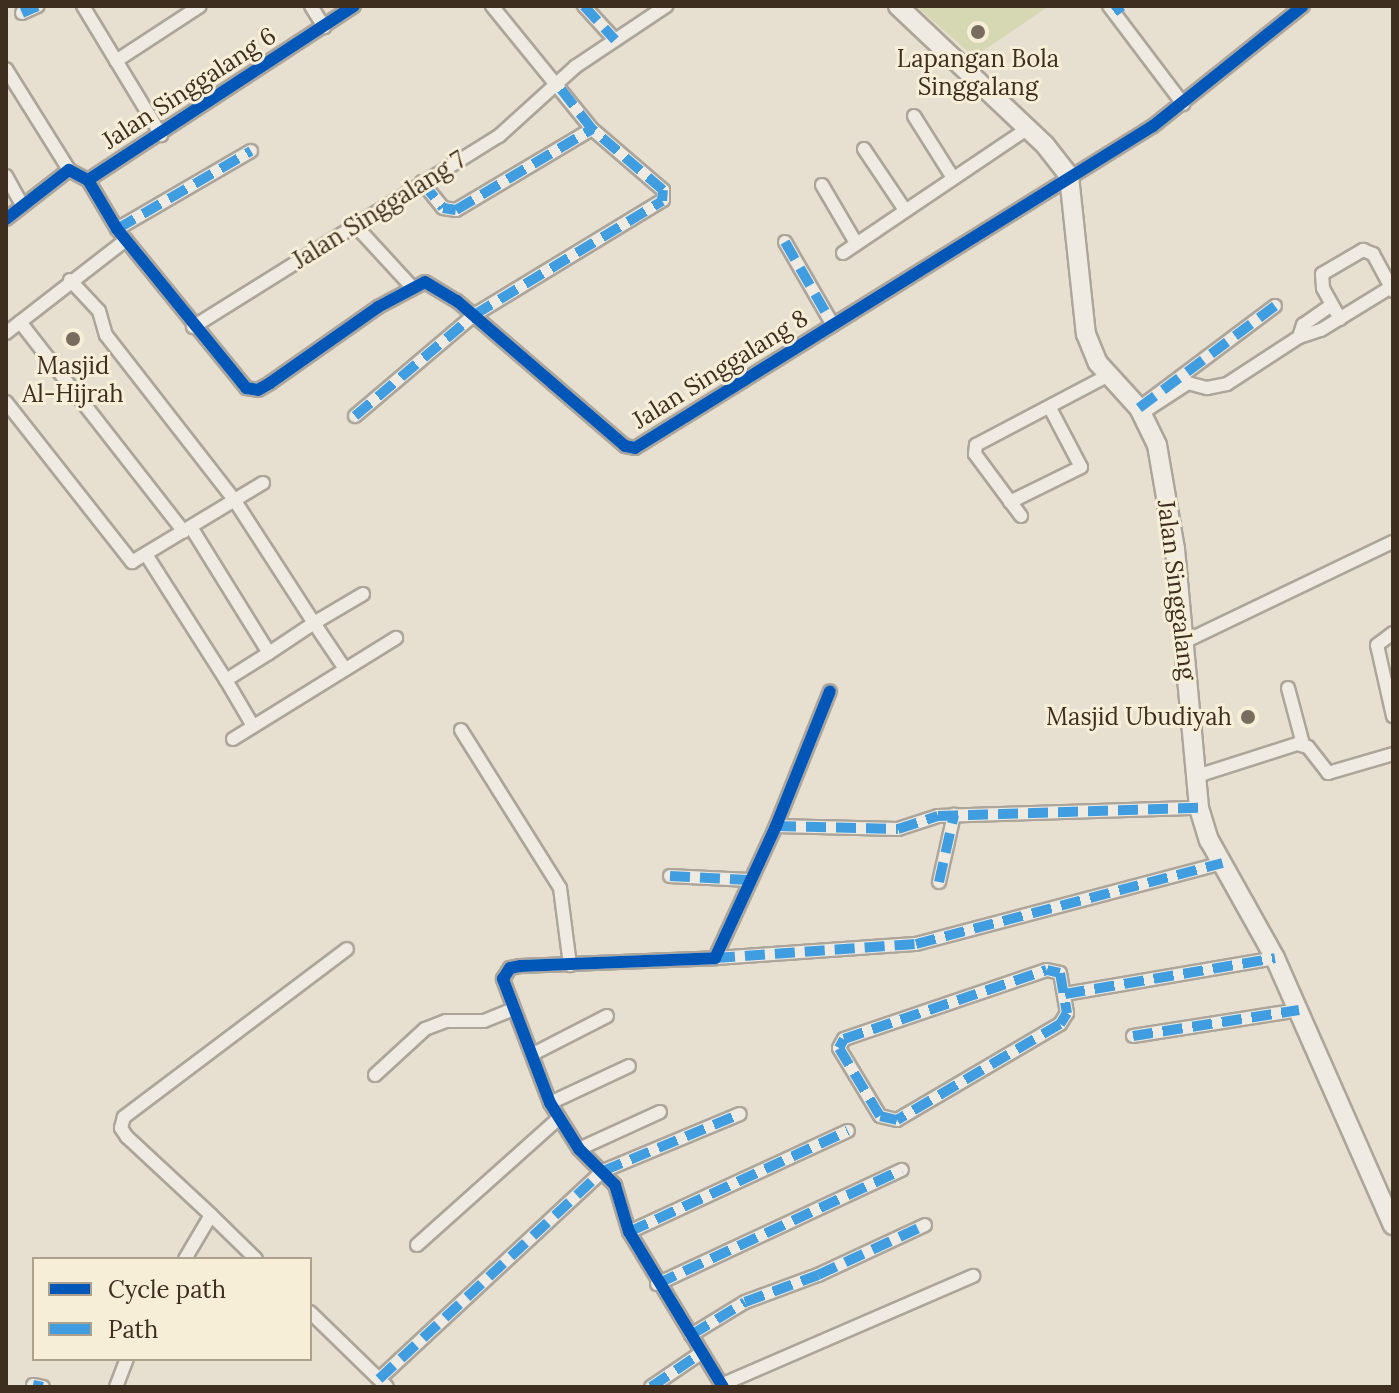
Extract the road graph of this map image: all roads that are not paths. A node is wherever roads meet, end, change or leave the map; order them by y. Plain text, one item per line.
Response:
1 (38, 6) edge
2 (83, 6) edge
3 (200, 6) edge
4 (311, 6) edge
5 (354, 6) edge
6 (492, 6) edge
7 (584, 6) edge
8 (666, 6) edge
9 (898, 6) edge
10 (1303, 6) edge
11 (1115, 8) edge
12 (22, 13) dead end
13 (324, 27) junction
14 (615, 40) junction
15 (116, 61) junction
16 (6, 69) edge
17 (557, 84) junction
18 (1183, 104) junction
19 (914, 116) dead end
20 (592, 129) junction
21 (1027, 129) junction
22 (161, 135) junction
23 (864, 149) dead end
24 (251, 151) dead end
25 (69, 170) junction
26 (6, 176) edge
27 (1069, 176) junction
28 (953, 178) junction
29 (88, 180) junction
30 (422, 182) junction
31 (822, 185) dead end
32 (22, 205) junction
33 (905, 210) junction
34 (6, 219) edge
35 (354, 224) junction
36 (117, 229) junction
37 (126, 240) junction
38 (785, 242) dead end
39 (856, 243) junction
40 (843, 253) dead end
41 (70, 280) junction
42 (411, 286) junction
43 (1392, 289) edge
44 (1332, 305) junction
45 (1275, 306) dead end
46 (474, 315) junction
47 (1340, 319) junction
48 (20, 322) junction
49 (833, 325) junction
50 (193, 327) junction
51 (6, 333) edge
52 (1299, 337) junction
53 (1107, 376) junction
54 (6, 402) edge
55 (1050, 408) junction
56 (1141, 410) junction
57 (355, 416) dead end
58 (263, 483) dead end
59 (235, 501) junction
60 (1010, 502) junction
61 (1021, 516) dead end
62 (187, 530) junction
63 (1393, 542) edge
64 (147, 556) junction
65 (363, 594) dead end
66 (314, 623) junction
67 (1393, 633) edge
68 (396, 638) dead end
69 (1186, 641) junction
70 (269, 653) junction
71 (345, 669) junction
72 (226, 680) junction
73 (1288, 688) dead end
74 (830, 691) dead end
75 (1393, 716) edge
76 (253, 726) junction
77 (461, 730) dead end
78 (233, 739) dead end
79 (1303, 744) junction
80 (1393, 754) edge
81 (1197, 776) junction
82 (1199, 808) junction
83 (954, 815) junction
84 (776, 826) junction
85 (1222, 863) junction
86 (670, 876) dead end
87 (748, 880) junction
88 (939, 882) dead end
89 (347, 949) dead end
90 (715, 958) junction
91 (1275, 958) junction
92 (570, 965) junction
93 (1065, 994) junction
94 (513, 1009) junction
95 (1299, 1010) junction
96 (607, 1016) dead end
97 (1133, 1036) dead end
98 (533, 1054) junction
99 (629, 1066) dead end
100 (375, 1075) dead end
101 (550, 1103) junction
102 (660, 1112) dead end
103 (740, 1114) dead end
104 (559, 1118) junction
105 (848, 1131) dead end
106 (579, 1149) junction
107 (902, 1170) dead end
108 (603, 1171) junction
109 (211, 1215) junction
110 (925, 1225) dead end
111 (1393, 1225) edge
112 (629, 1232) junction
113 (417, 1245) dead end
114 (186, 1257) edge
115 (254, 1257) edge
116 (973, 1276) dead end
117 (657, 1284) junction
118 (312, 1314) edge
119 (691, 1335) junction
120 (701, 1353) junction
121 (126, 1361) edge
122 (383, 1383) edge
123 (722, 1386) edge
124 (34, 1387) edge
125 (43, 1387) edge
126 (116, 1387) edge
127 (651, 1387) edge

1 - 12 street
2 - 15 street
3 - 15 street
4 - 13 street
5 - 13 street, Jalan Singgalang 6
6 - 17 street
7 - 14 street
8 - 14 street, Jalan Singgalang 7
9 - 21 main road
10 - 18 street, Jalan Singgalang 8
11 - 18 street
13 - 22 street, Jalan Singgalang 6
14 - 17 street, Jalan Singgalang 7
15 - 22 street
16 - 25 street
17 - 20 street
17 - 30 street, Jalan Singgalang 7
18 - 27 street, Jalan Singgalang 8
19 - 28 street
20 - 30 street
20 - 46 street
21 - 27 main road
21 - 28 street
22 - 29 street, Jalan Singgalang 6
23 - 33 street
24 - 36 street
25 - 29 street
25 - 32 street
26 - 32 street
27 - 49 street, Jalan Singgalang 8
27 - 53 main road, Jalan Singgalang
28 - 33 street
29 - 36 street
30 - 35 street, Jalan Singgalang 7
31 - 39 street
32 - 34 street
33 - 39 street
35 - 42 street
35 - 50 street, Jalan Singgalang 7
36 - 37 street
37 - 41 street
37 - 50 street
38 - 49 street
39 - 40 street
41 - 48 street
41 - 59 street
42 - 46 street, Jalan Singgalang 8
42 - 50 street
43 - 44 street
43 - 47 street
44 - 47 street
44 - 52 street
45 - 56 street
46 - 49 street, Jalan Singgalang 8
46 - 57 street
47 - 52 street
48 - 51 street
48 - 62 street
52 - 56 street
53 - 55 street
53 - 56 main road, Jalan Singgalang
54 - 64 street
55 - 60 street
55 - 60 street
56 - 69 main road, Jalan Singgalang
58 - 59 street
59 - 62 street
59 - 66 street
60 - 61 street
62 - 64 street
62 - 70 street
63 - 69 street
64 - 72 street
65 - 66 street
66 - 70 street
66 - 71 street
67 - 75 street
68 - 71 street
69 - 81 main road, Jalan Singgalang
70 - 72 street
71 - 76 street
72 - 76 street
73 - 79 street
74 - 84 street
76 - 78 street
77 - 92 street
79 - 80 street
79 - 81 street
81 - 82 main road, Jalan Singgalang
82 - 83 street
82 - 85 main road, Jalan Singgalang
83 - 84 street
83 - 88 street
84 - 87 street
85 - 90 street
85 - 91 main road, Jalan Singgalang
86 - 87 street
87 - 90 street
89 - 109 street
90 - 92 street
91 - 93 street
91 - 95 main road, Jalan Singgalang
92 - 94 street
93 - 93 street
94 - 98 street
94 - 100 street
95 - 97 street
95 - 111 main road, Jalan Singgalang
96 - 98 street
98 - 101 street
99 - 101 street
101 - 104 street
102 - 106 street
103 - 108 street
104 - 106 street
104 - 113 street
105 - 112 street
106 - 108 street
107 - 117 street
108 - 112 street
108 - 122 street
109 - 114 street
109 - 115 street
110 - 119 street
112 - 117 street
116 - 123 street
117 - 119 street
118 - 122 street
119 - 120 street
120 - 123 street
120 - 127 street
121 - 126 street
124 - 125 street

